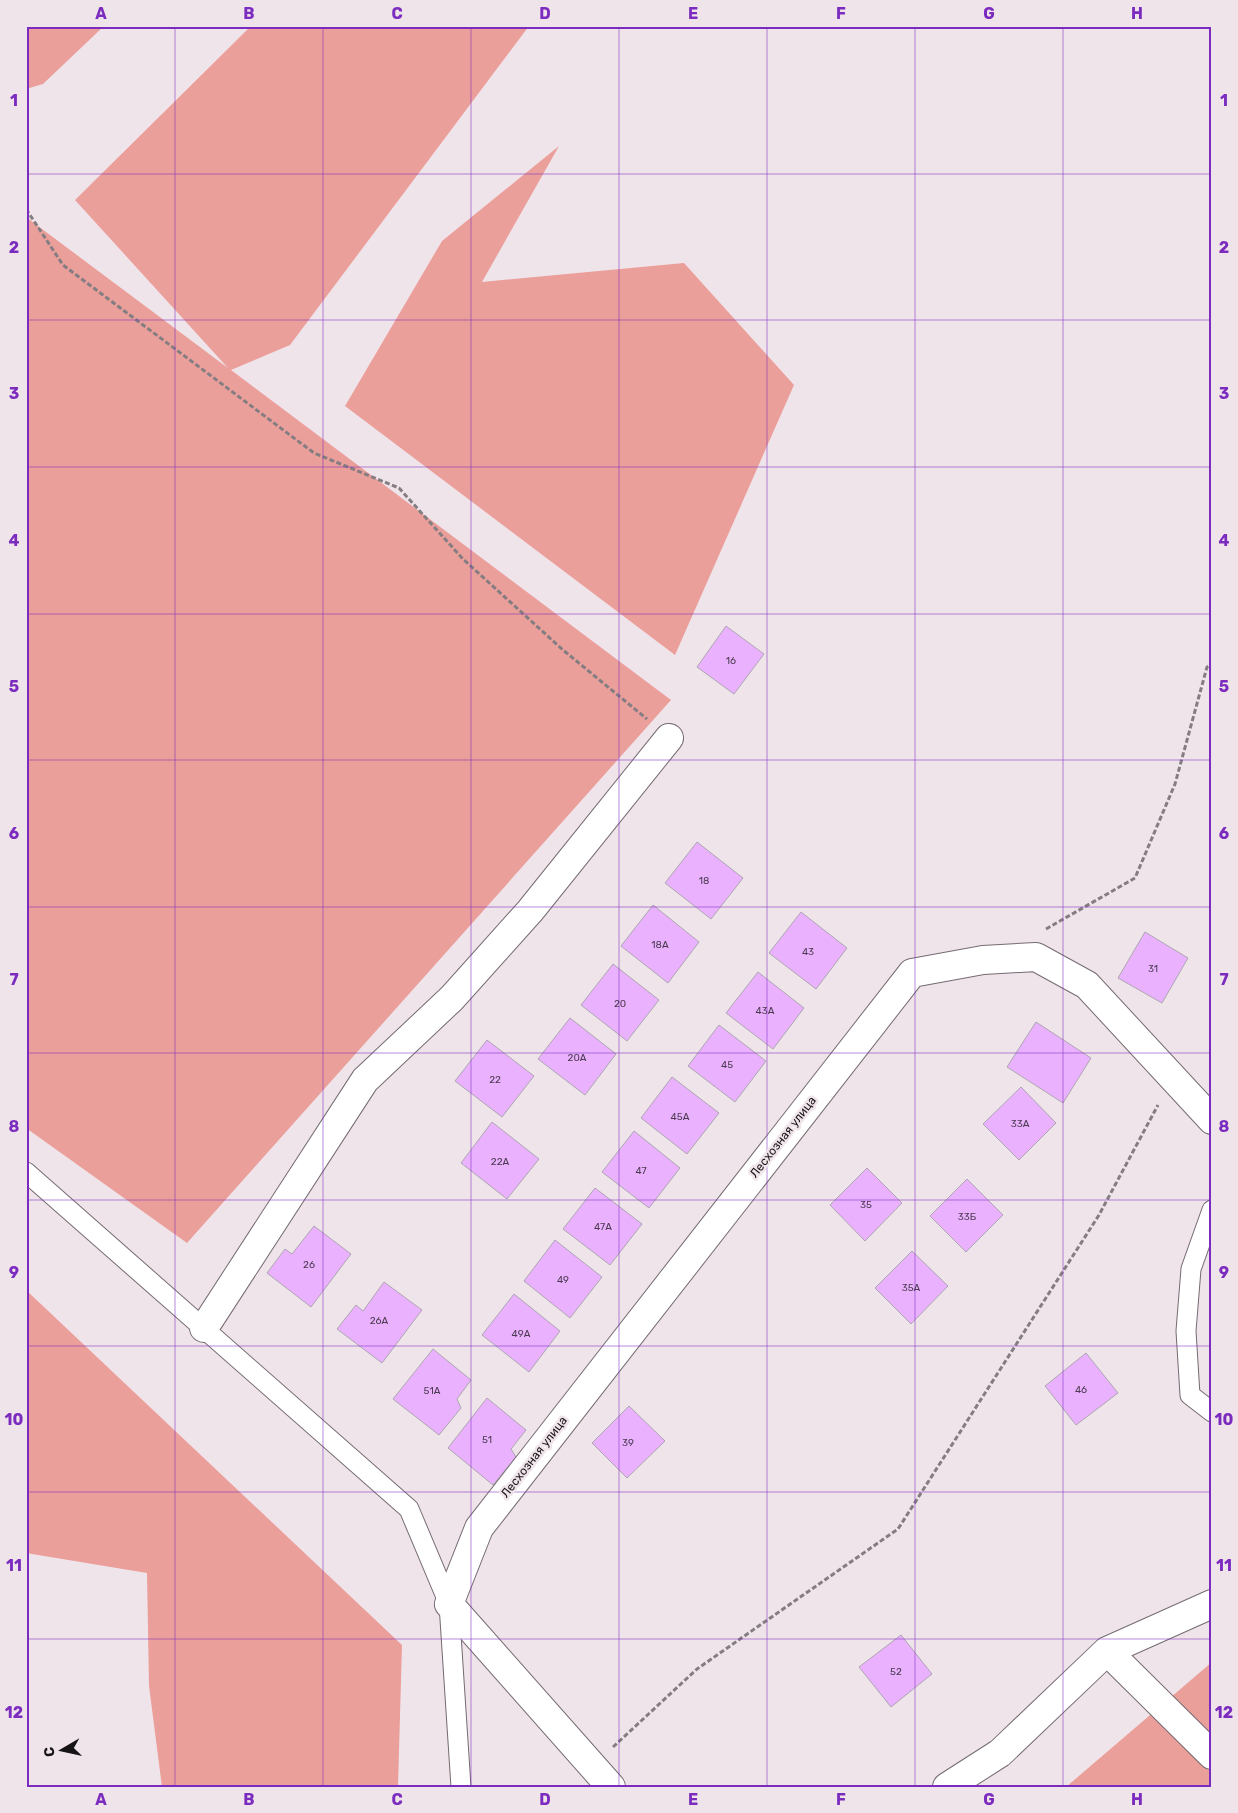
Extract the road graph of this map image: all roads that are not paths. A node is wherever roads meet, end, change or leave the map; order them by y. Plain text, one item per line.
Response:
1 (669, 738) road end
2 (1212, 1120) edge
3 (26, 1172) edge
4 (1212, 1210) edge
5 (204, 1328) junction
6 (1212, 1412) edge
7 (449, 1604) junction
8 (1212, 1604) edge
9 (1107, 1651) junction
10 (1212, 1756) edge
11 (460, 1787) edge
12 (611, 1787) edge
13 (947, 1787) edge

1 - 5 street
2 - 7 street, Лесхозная улица
3 - 5 lane
4 - 6 lane
5 - 7 lane
7 - 11 lane
7 - 12 street
8 - 9 street
9 - 10 street
9 - 13 street

